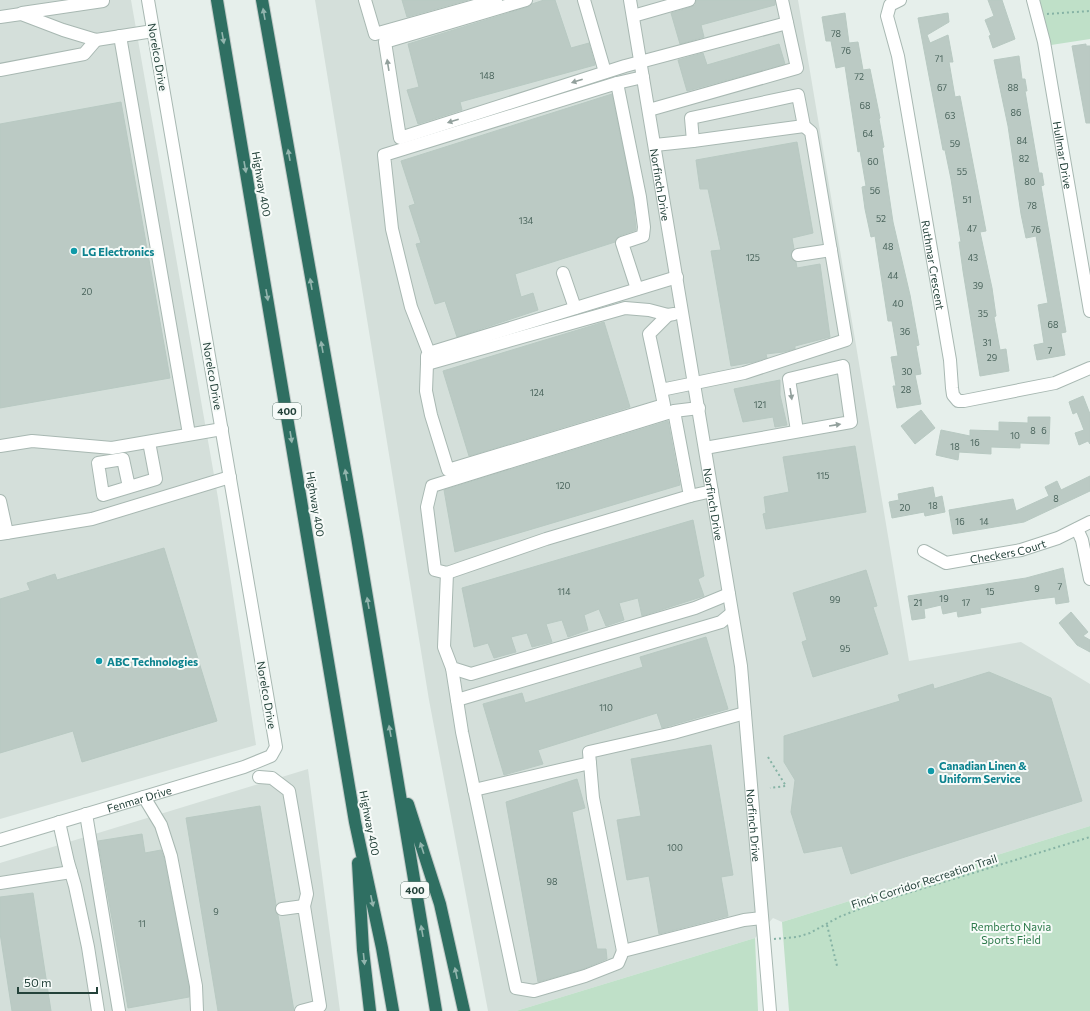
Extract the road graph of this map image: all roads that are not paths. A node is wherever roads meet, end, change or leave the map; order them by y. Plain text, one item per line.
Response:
1 (148, 0) edge
2 (217, 0) edge
3 (262, 0) edge
4 (365, 0) edge
5 (496, 0) edge
6 (526, 0) edge
7 (584, 0) edge
8 (630, 0) edge
9 (690, 0) edge
10 (782, 0) edge
11 (900, 0) edge
12 (1033, 0) edge
13 (103, 1) edge
14 (21, 14) junction
15 (633, 16) junction
16 (0, 17) edge
17 (787, 23) junction
18 (153, 31) junction
19 (120, 36) junction
20 (96, 40) junction
21 (641, 62) junction
22 (0, 70) edge
23 (605, 72) junction
24 (644, 77) junction
25 (617, 83) junction
26 (649, 110) junction
27 (804, 126) junction
28 (693, 142) junction
29 (655, 145) junction
30 (831, 250) junction
31 (798, 255) dead end
32 (563, 273) dead end
33 (677, 277) junction
34 (637, 289) junction
35 (575, 308) junction
36 (1090, 311) edge
37 (683, 313) junction
38 (668, 315) junction
39 (428, 358) junction
40 (1090, 368) edge
41 (694, 383) junction
42 (661, 390) junction
43 (698, 408) junction
44 (668, 410) junction
45 (222, 429) junction
46 (797, 431) junction
47 (189, 434) junction
48 (149, 442) junction
49 (0, 446) edge
50 (121, 446) junction
51 (705, 448) junction
52 (123, 459) junction
53 (230, 477) junction
54 (129, 487) junction
55 (712, 491) junction
56 (690, 496) junction
57 (0, 501) edge
58 (1090, 522) edge
59 (1077, 529) junction
60 (4, 534) edge
61 (924, 551) dead end
62 (448, 573) junction
63 (1090, 579) edge
64 (729, 594) junction
65 (677, 613) junction
66 (732, 613) junction
67 (683, 633) junction
68 (452, 668) junction
69 (457, 700) junction
70 (745, 713) junction
71 (274, 752) joint
72 (590, 763) junction
73 (396, 769) junction
74 (259, 777) dead end
75 (474, 790) junction
76 (144, 797) junction
77 (86, 814) junction
78 (58, 822) junction
79 (355, 822) junction
80 (0, 840) edge
81 (71, 872) junction
82 (0, 883) edge
83 (304, 906) junction
84 (282, 909) dead end
85 (762, 918) junction
86 (623, 951) junction
87 (98, 1011) edge
88 (119, 1011) edge
89 (197, 1011) edge
90 (302, 1011) edge
91 (370, 1011) edge
92 (393, 1011) edge
93 (436, 1011) edge
94 (464, 1011) edge
95 (770, 1011) edge

1 - 18 street, Norelco Drive
2 -> 79 highway, Highway 400 / 400
73 -> 3 highway, 400
4 - 5 street
23 -> 6 street
7 - 23 street
8 - 15 street, Norfinch Drive
9 - 15 street
10 - 17 street
11 - 40 street, Ruthmar Crescent
12 - 36 street, Hullmar Drive
13 - 14 street
14 - 16 street
14 - 20 street
15 - 21 street, Norfinch Drive
17 - 21 street
17 - 26 street
18 - 19 street
18 - 45 street, Norelco Drive
19 - 20 street
19 - 47 street
20 - 22 street
21 - 23 street
21 - 24 street, Norfinch Drive
24 - 25 street
24 - 26 street, Norfinch Drive
25 - 34 street
25 - 39 street
26 - 29 street, Norfinch Drive
27 - 28 street
27 - 28 street
27 - 30 street
28 - 29 street
29 - 33 street, Norfinch Drive
30 - 31 street
30 - 41 street
32 - 35 street
33 - 34 street
33 - 37 street, Norfinch Drive
34 - 35 street
35 - 39 street
37 - 38 street
37 - 41 street, Norfinch Drive
38 - 39 street
38 - 42 street
39 - 44 street
41 - 42 street
41 - 43 street, Norfinch Drive
42 - 44 street
43 - 44 street
43 - 51 street, Norfinch Drive
44 - 56 street
44 - 62 street
45 - 47 street
45 - 53 street, Norelco Drive
46 -> 46 street
46 - 51 street
47 - 48 street
48 - 50 street
48 - 54 street
49 - 50 street
50 - 52 street
51 - 55 street, Norfinch Drive
52 - 54 street
52 - 54 street
53 - 60 street
53 - 71 street, Norelco Drive
55 - 56 street
55 - 64 street, Norfinch Drive
56 - 62 street
57 - 60 street
58 - 59 street, Checkers Court
59 - 61 street, Checkers Court
59 - 63 street
62 - 68 street
64 - 65 street
64 - 66 street, Norfinch Drive
65 - 67 street
65 - 68 street
66 - 67 street
66 - 70 street, Norfinch Drive
67 - 69 street
68 - 69 street
69 - 75 street
70 - 72 street
70 - 85 street, Norfinch Drive
71 - 76 street, Fenmar Drive
72 - 75 street
72 - 86 street
93 -> 73 highway, 400
94 -> 73 highway
74 - 83 street
75 - 86 street
76 - 77 street, Fenmar Drive
76 - 89 street
77 - 78 street, Fenmar Drive
77 - 88 street
78 - 80 street, Fenmar Drive
78 - 81 street
79 -> 91 highway
79 -> 92 highway, Highway 400 / 400
81 - 82 street
81 - 87 street
83 - 84 street
83 - 90 street
85 - 86 street
85 - 95 street, Norfinch Drive

